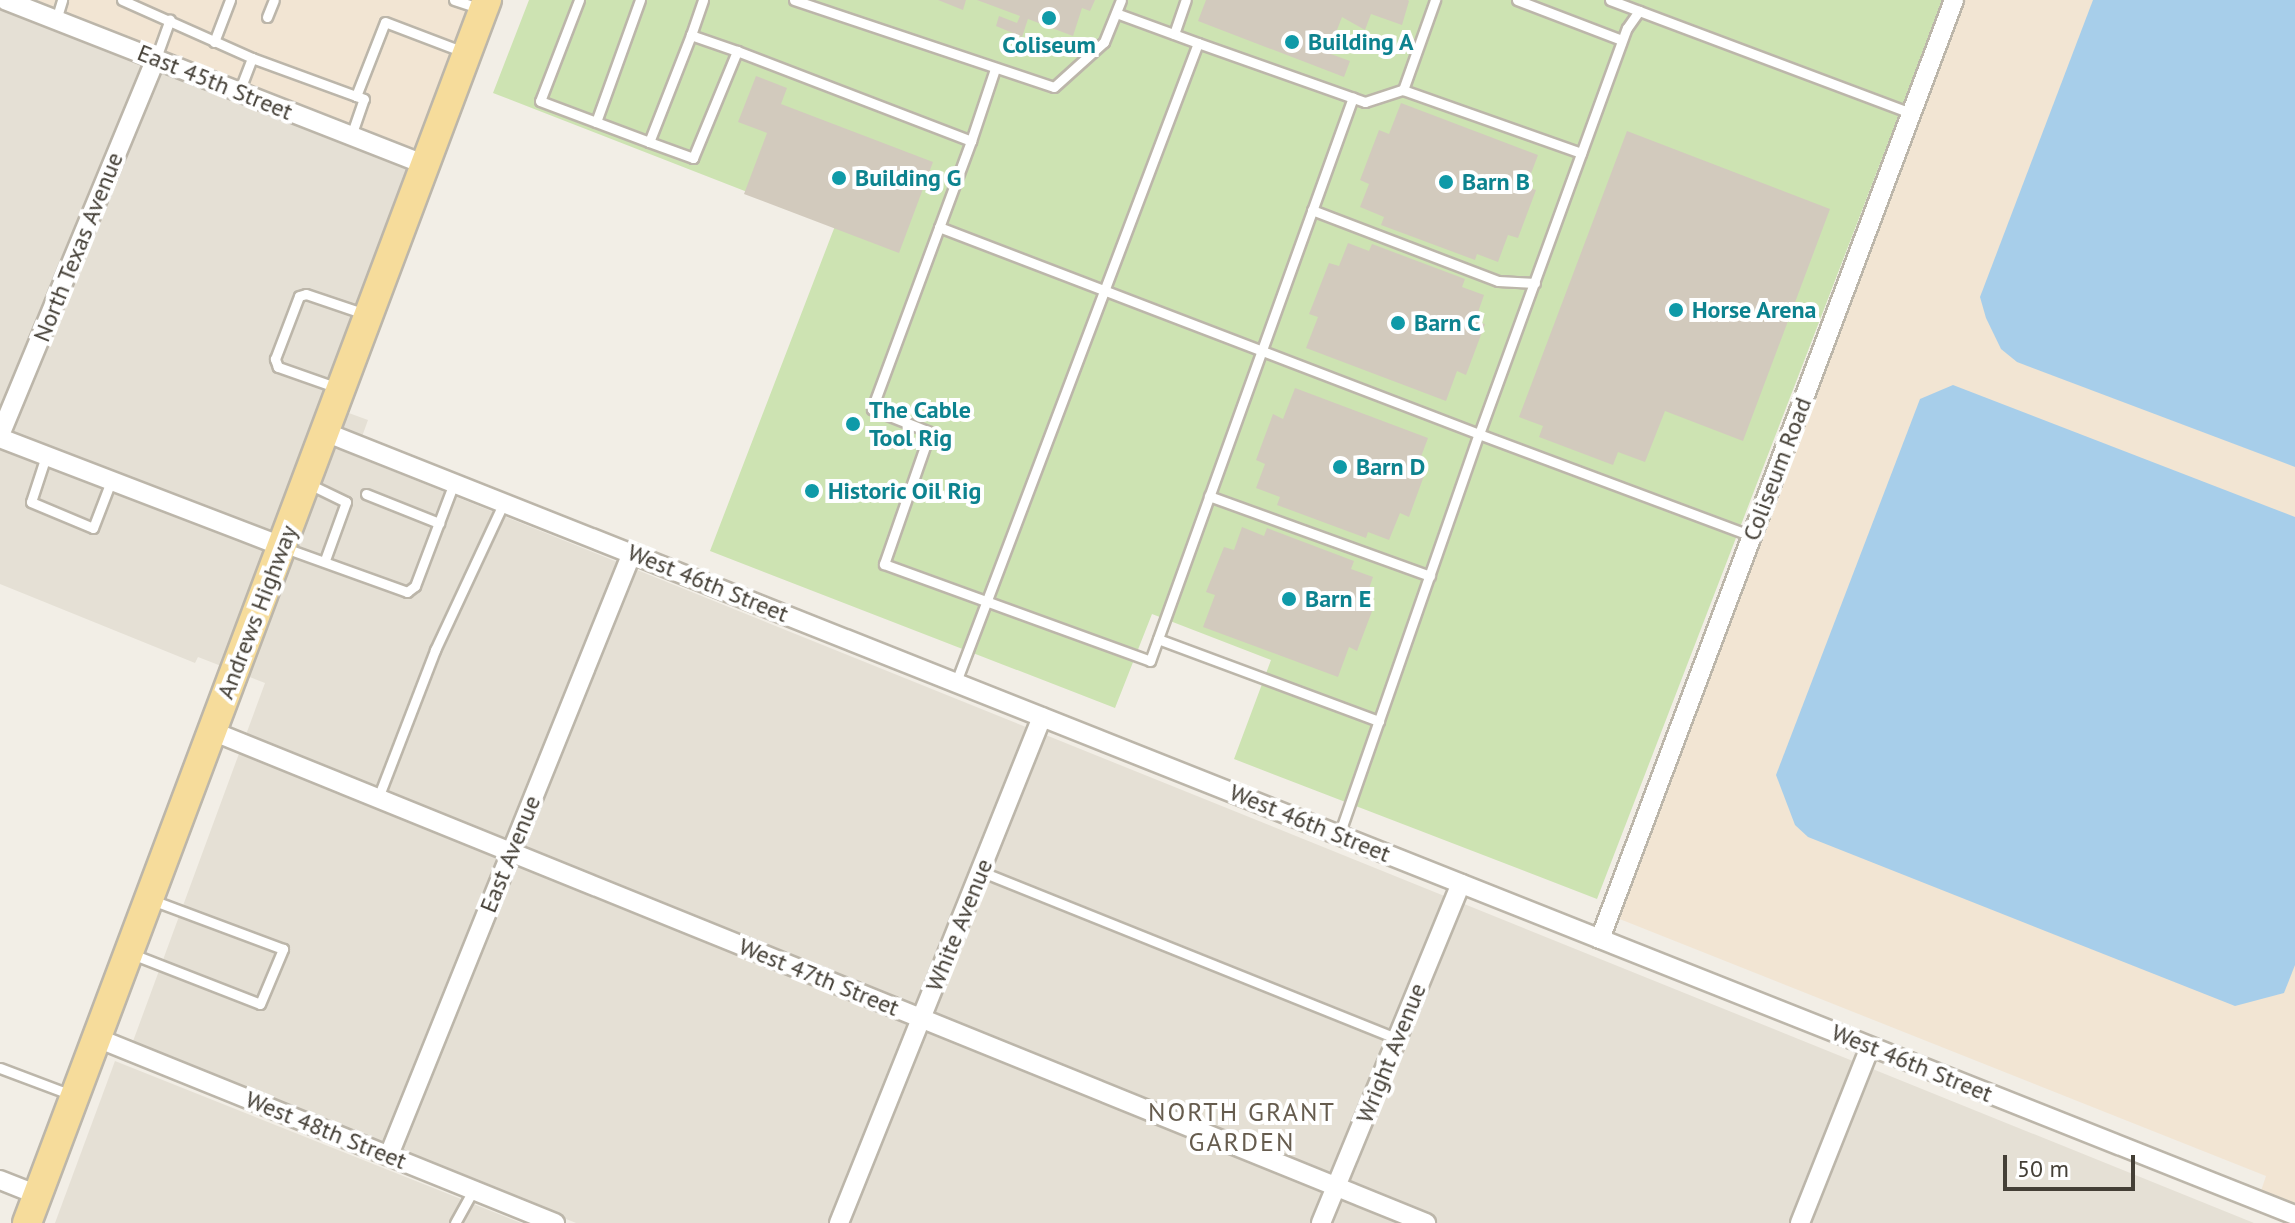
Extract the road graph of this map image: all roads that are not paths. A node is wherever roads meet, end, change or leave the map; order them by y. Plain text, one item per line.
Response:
1 (5, 0) edge
2 (62, 0) edge
3 (122, 0) edge
4 (230, 0) edge
5 (274, 0) edge
6 (454, 0) edge
7 (579, 0) edge
8 (640, 0) edge
9 (703, 0) edge
10 (794, 0) edge
11 (1121, 0) edge
12 (1186, 0) edge
13 (1435, 0) edge
14 (1517, 0) edge
15 (1610, 0) edge
16 (1954, 0) edge
17 (485, 5) edge
18 (1639, 11) junction
19 (1116, 13) junction
20 (267, 17) dead end
21 (170, 19) junction
22 (56, 20) junction
23 (1174, 34) junction
24 (691, 35) junction
25 (1622, 40) junction
26 (214, 42) junction
27 (1198, 43) junction
28 (737, 51) junction
29 (467, 53) junction
30 (156, 58) junction
31 (252, 58) junction
32 (995, 69) junction
33 (1403, 90) junction
34 (239, 92) junction
35 (356, 96) junction
36 (1353, 97) junction
37 (1911, 113) junction
38 (596, 122) junction
39 (351, 136) junction
40 (971, 141) junction
41 (649, 142) junction
42 (1581, 153) junction
43 (425, 165) junction
44 (1312, 210) junction
45 (939, 227) junction
46 (1535, 283) junction
47 (1104, 290) junction
48 (369, 315) junction
49 (1262, 348) junction
50 (341, 390) junction
51 (325, 432) junction
52 (1479, 434) junction
53 (0, 437) edge
54 (46, 456) junction
55 (111, 481) junction
56 (306, 483) junction
57 (454, 483) junction
58 (366, 494) dead end
59 (1209, 496) junction
60 (504, 502) junction
61 (439, 523) junction
62 (1752, 536) junction
63 (282, 546) junction
64 (632, 553) junction
65 (325, 560) junction
66 (1430, 576) junction
67 (988, 603) junction
68 (1158, 639) junction
69 (956, 682) junction
70 (1042, 717) junction
71 (1379, 721) junction
72 (212, 731) junction
73 (378, 798) junction
74 (1339, 835) junction
75 (511, 853) junction
76 (980, 871) junction
77 (1461, 884) junction
78 (149, 899) junction
79 (1600, 939) junction
80 (129, 953) junction
81 (922, 1018) junction
82 (97, 1038) junction
83 (1397, 1039) junction
84 (1870, 1047) junction
85 (0, 1068) edge
86 (75, 1096) junction
87 (389, 1155) junction
88 (0, 1180) edge
89 (1336, 1186) junction
90 (473, 1190) junction
91 (38, 1195) junction
92 (2295, 1215) edge
93 (27, 1223) edge
94 (455, 1223) edge
95 (555, 1223) edge
96 (839, 1223) edge
97 (1321, 1223) edge
98 (1426, 1223) edge
99 (1800, 1223) edge

1 - 22 street, East 45th Street
2 - 22 lane
3 - 21 lane
4 - 26 lane
5 - 20 lane
6 - 17 lane
7 - 38 lane
8 - 38 lane
9 - 24 lane
10 - 32 lane
11 - 19 lane
12 - 23 lane
13 - 33 lane
14 - 25 lane
15 - 18 lane
16 - 37 street, Coliseum Road
17 - 29 main road, Andrews Highway
18 - 25 lane
18 - 37 lane
19 - 23 lane
19 - 32 lane
21 - 26 lane
21 - 30 lane
22 - 30 street, East 45th Street
23 - 27 lane
24 - 28 lane
24 - 41 lane
25 - 42 lane
26 - 31 lane
27 - 36 lane
27 - 47 lane
28 - 40 lane
28 - 41 lane
29 - 35 lane
29 - 43 main road, Andrews Highway
30 - 34 street, East 45th Street
30 - 53 street, North Texas Avenue
31 - 34 lane
31 - 35 lane
32 - 40 lane
33 - 36 lane
33 - 42 lane
34 - 39 street, East 45th Street
35 - 39 lane
36 - 44 lane
37 - 62 street, Coliseum Road
38 - 41 lane
39 - 43 street, East 45th Street
40 - 45 lane
42 - 46 lane
43 - 48 main road, Andrews Highway
44 - 46 lane
44 - 49 lane
45 - 47 lane
45 - 67 lane
46 - 52 lane
47 - 49 lane
47 - 67 lane
48 - 50 main road, Andrews Highway
48 - 50 lane
49 - 52 lane
49 - 59 lane
50 - 51 main road, Andrews Highway
51 - 56 main road, Andrews Highway
51 - 57 street, West 46th Street
52 - 62 lane
52 - 66 lane
53 - 54 street
54 - 55 street
54 - 55 lane
55 - 63 street
56 - 63 main road, Andrews Highway
56 - 65 lane
57 - 60 street, West 46th Street
57 - 61 lane
58 - 61 lane
59 - 66 lane
59 - 68 lane
60 - 64 street, West 46th Street
60 - 73 lane
61 - 65 lane
62 - 79 street, Coliseum Road
63 - 65 lane
63 - 72 main road, Andrews Highway
64 - 69 street, West 46th Street
64 - 75 street, East Avenue
66 - 71 lane
67 - 68 lane
67 - 69 lane
68 - 71 lane
69 - 70 street, West 46th Street
70 - 74 street, West 46th Street
70 - 76 street, White Avenue
71 - 74 lane
72 - 73 street, West 47th Street
72 - 78 main road, Andrews Highway
73 - 75 street, West 47th Street
74 - 77 street, West 46th Street
75 - 81 street, West 47th Street
75 - 87 street, East Avenue
76 - 81 street, White Avenue
76 - 83 lane
77 - 79 street, West 46th Street
77 - 83 street, Wright Avenue
78 - 80 main road, Andrews Highway
78 - 80 lane
79 - 84 street, West 46th Street
80 - 82 main road, Andrews Highway
81 - 89 street, West 47th Street
81 - 96 street, White Avenue
82 - 86 main road, Andrews Highway
82 - 87 street, West 48th Street
83 - 89 street, Wright Avenue
84 - 92 street, West 46th Street
84 - 99 street
85 - 86 lane
86 - 91 main road, Andrews Highway
87 - 90 street, West 48th Street
88 - 91 street
89 - 97 street, Wright Avenue
89 - 98 street, West 47th Street
90 - 94 lane
90 - 95 street, West 48th Street
91 - 93 main road, Andrews Highway

